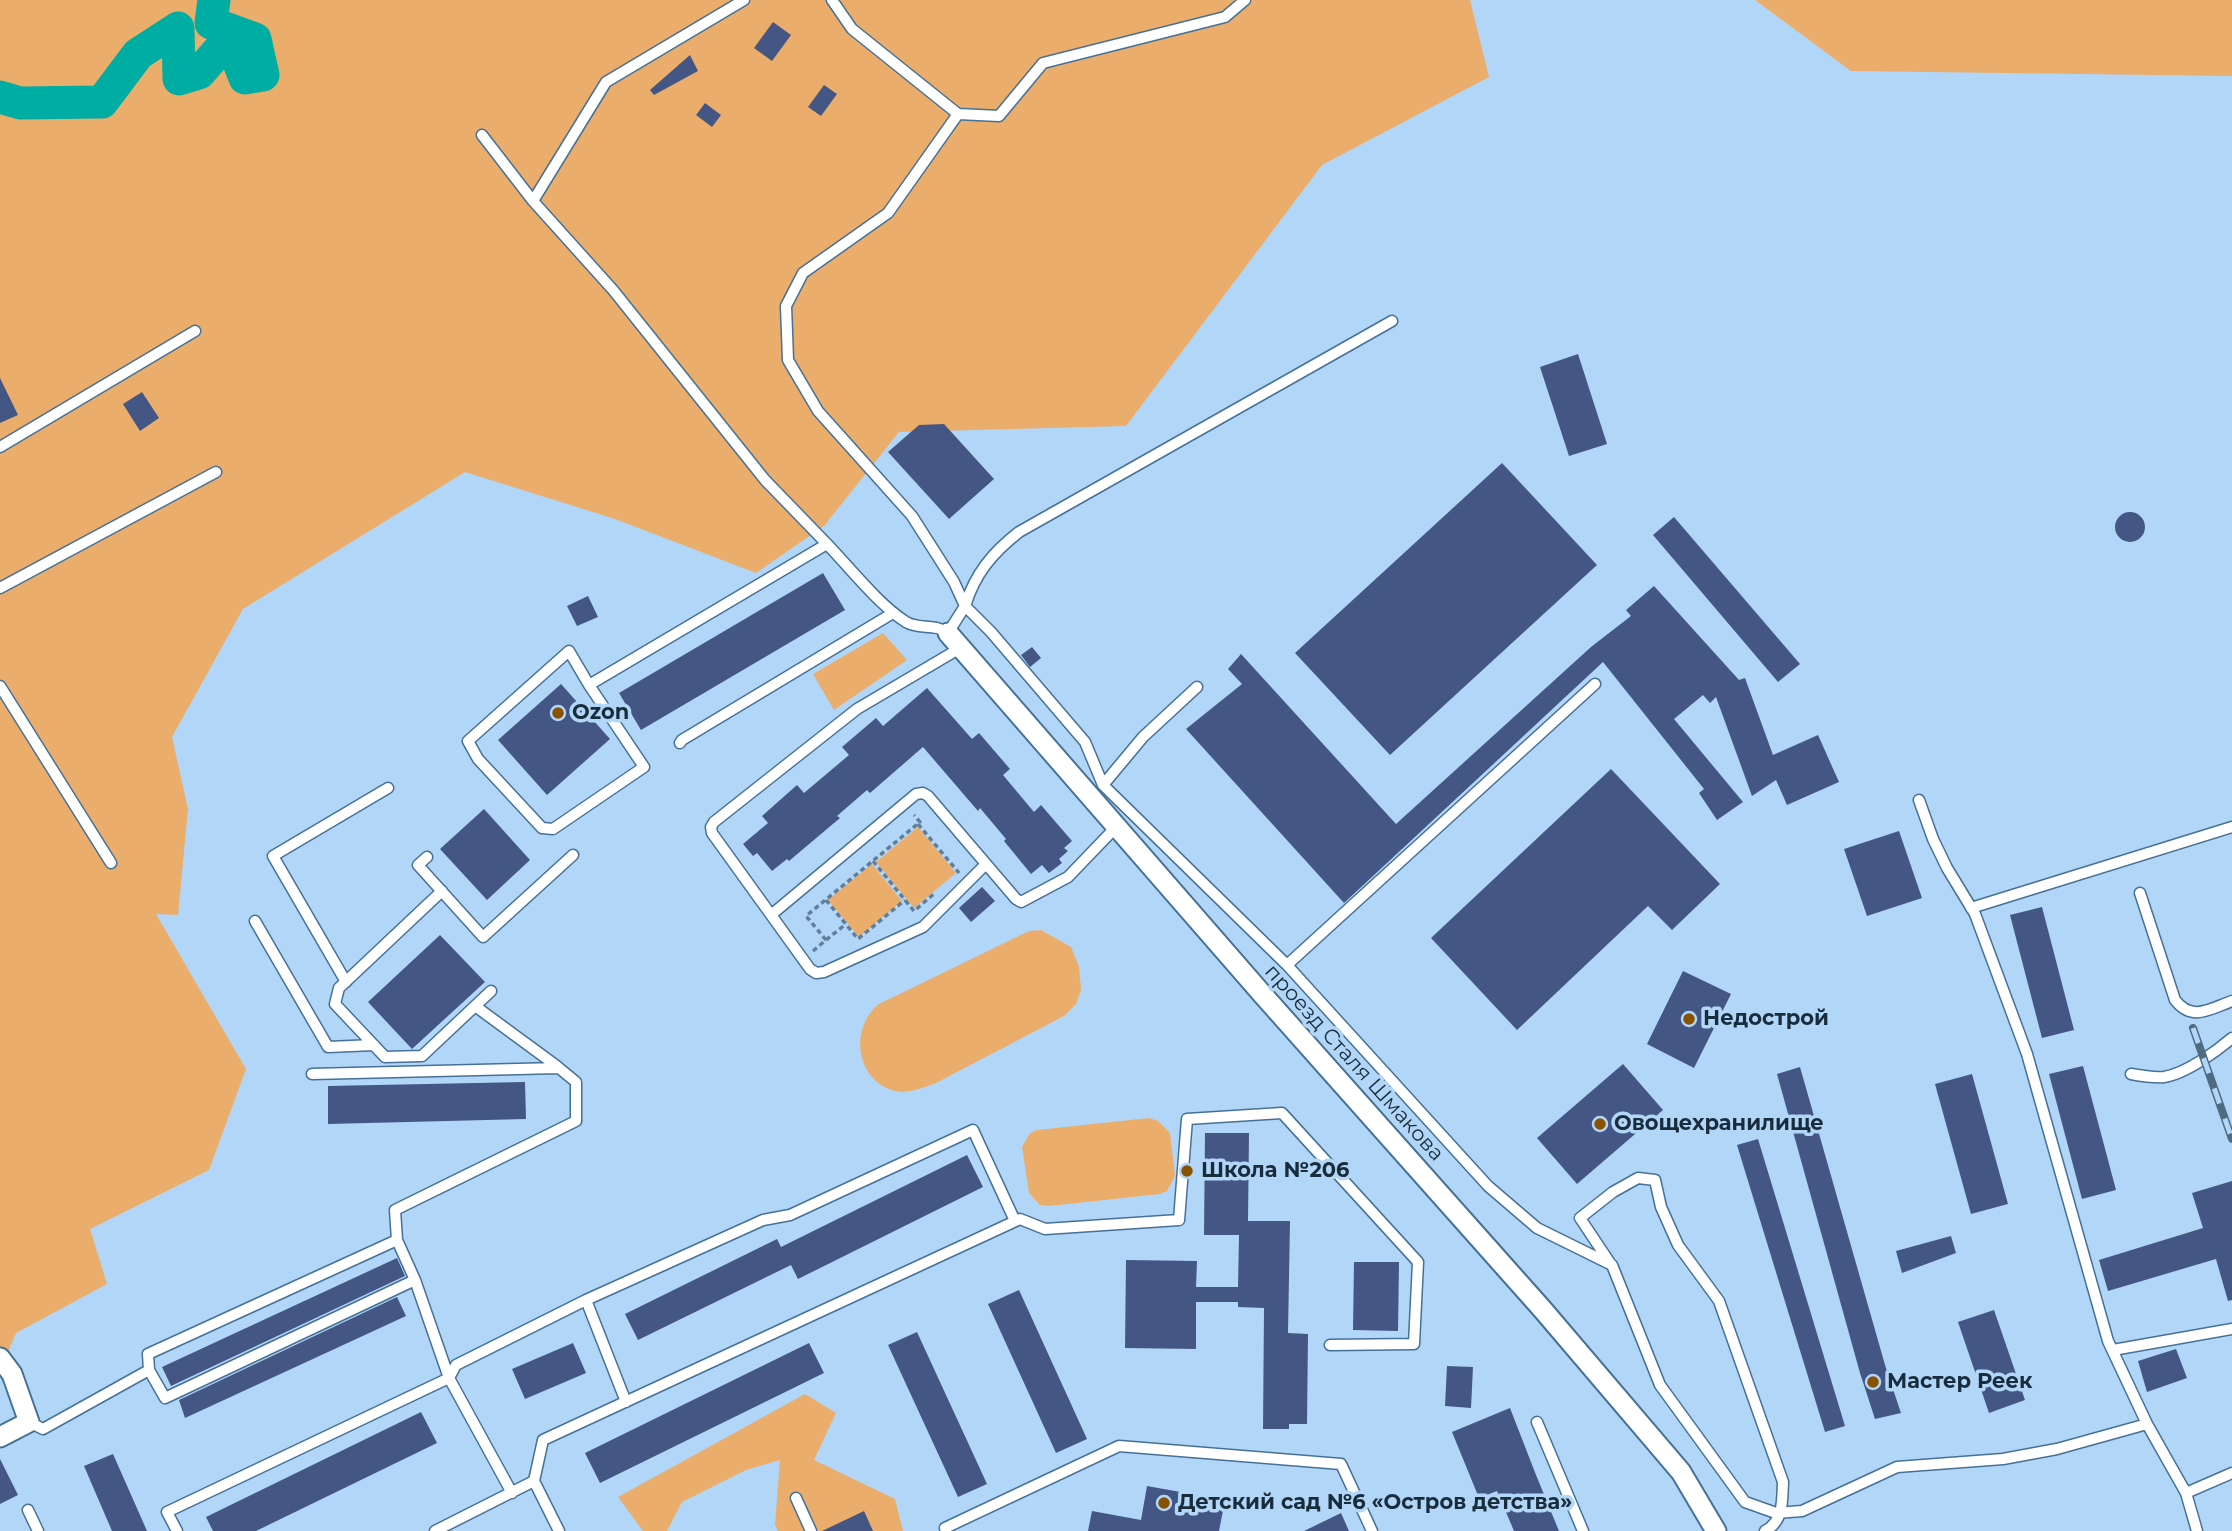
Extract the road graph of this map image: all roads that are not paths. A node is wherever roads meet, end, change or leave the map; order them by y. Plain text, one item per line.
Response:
1 (744, 0) edge
2 (832, 0) edge
3 (1245, 0) edge
4 (958, 114) junction
5 (482, 135) dead end
6 (533, 201) junction
7 (1392, 321) dead end
8 (195, 331) dead end
9 (0, 447) edge
10 (216, 472) dead end
11 (827, 544) junction
12 (0, 588) edge
13 (965, 607) junction
14 (893, 613) junction
15 (948, 633) junction
16 (962, 647) junction
17 (1595, 684) dead end
18 (589, 685) junction
19 (0, 686) edge
20 (1197, 687) dead end
21 (680, 743) dead end
22 (1103, 785) junction
23 (388, 789) dead end
24 (1919, 800) dead end
25 (1117, 826) junction
26 (2232, 827) edge
27 (573, 855) dead end
28 (427, 857) dead end
29 (111, 863) dead end
30 (986, 864) junction
31 (442, 891) junction
32 (2140, 893) dead end
33 (1971, 908) junction
34 (771, 915) junction
35 (255, 921) dead end
36 (1287, 965) junction
37 (346, 982) junction
38 (491, 991) dead end
39 (2232, 1001) edge
40 (475, 1006) junction
41 (2232, 1038) edge
42 (373, 1045) junction
43 (559, 1068) junction
44 (312, 1073) dead end
45 (2131, 1073) dead end
46 (1015, 1221) junction
47 (397, 1240) junction
48 (1612, 1265) junction
49 (415, 1280) junction
50 (586, 1300) junction
51 (2232, 1329) edge
52 (1330, 1345) dead end
53 (2112, 1350) junction
54 (0, 1358) edge
55 (149, 1370) junction
56 (449, 1378) junction
57 (626, 1402) junction
58 (29, 1422) junction
59 (1537, 1422) dead end
60 (2147, 1424) junction
61 (0, 1437) edge
62 (2232, 1473) edge
63 (534, 1481) junction
64 (512, 1493) junction
65 (2186, 1493) junction
66 (796, 1498) dead end
67 (27, 1510) dead end
68 (1781, 1512) junction
69 (38, 1531) edge
70 (177, 1531) edge
71 (435, 1531) edge
72 (559, 1531) edge
73 (811, 1531) edge
74 (946, 1531) edge
75 (1372, 1531) edge
76 (1583, 1531) edge
77 (1716, 1531) edge
78 (1765, 1531) edge
79 (2197, 1531) edge

1 - 6 lane
2 - 4 lane
3 - 4 lane
4 - 13 lane
5 - 6 lane
6 - 11 lane
7 - 13 lane
8 - 9 lane
10 - 12 lane
11 - 14 lane
11 - 18 lane
13 - 15 lane
13 - 22 lane
14 - 15 lane
14 - 21 lane
15 - 16 street, проезд Сталя Шмакова
16 - 25 street, проезд Сталя Шмакова
16 - 34 lane
17 - 36 lane
18 - 18 lane
19 - 29 lane
20 - 22 lane
22 - 36 lane
23 - 37 lane
24 - 33 lane
25 - 30 lane
25 - 77 street, проезд Сталя Шмакова
26 - 33 lane
27 - 31 lane
28 - 31 lane
30 - 34 lane
30 - 34 lane
31 - 37 lane
32 - 39 lane
33 - 53 lane
35 - 42 lane
36 - 48 lane
37 - 42 lane
38 - 40 lane
40 - 42 lane
40 - 43 lane
41 - 45 lane
43 - 44 lane
43 - 47 lane
46 - 50 lane
46 - 52 lane
46 - 57 lane
47 - 49 lane
47 - 55 lane
48 - 68 lane
48 - 68 lane
49 - 55 lane
49 - 56 lane
50 - 56 lane
50 - 57 lane
51 - 53 lane
53 - 60 lane
54 - 58 street
55 - 58 lane
56 - 64 lane
56 - 70 lane
57 - 63 lane
58 - 61 street
59 - 76 lane
60 - 65 lane
60 - 68 lane
62 - 65 lane
63 - 64 lane
63 - 72 lane
64 - 71 lane
65 - 79 lane
66 - 73 lane
67 - 69 lane
68 - 78 lane
74 - 75 lane

